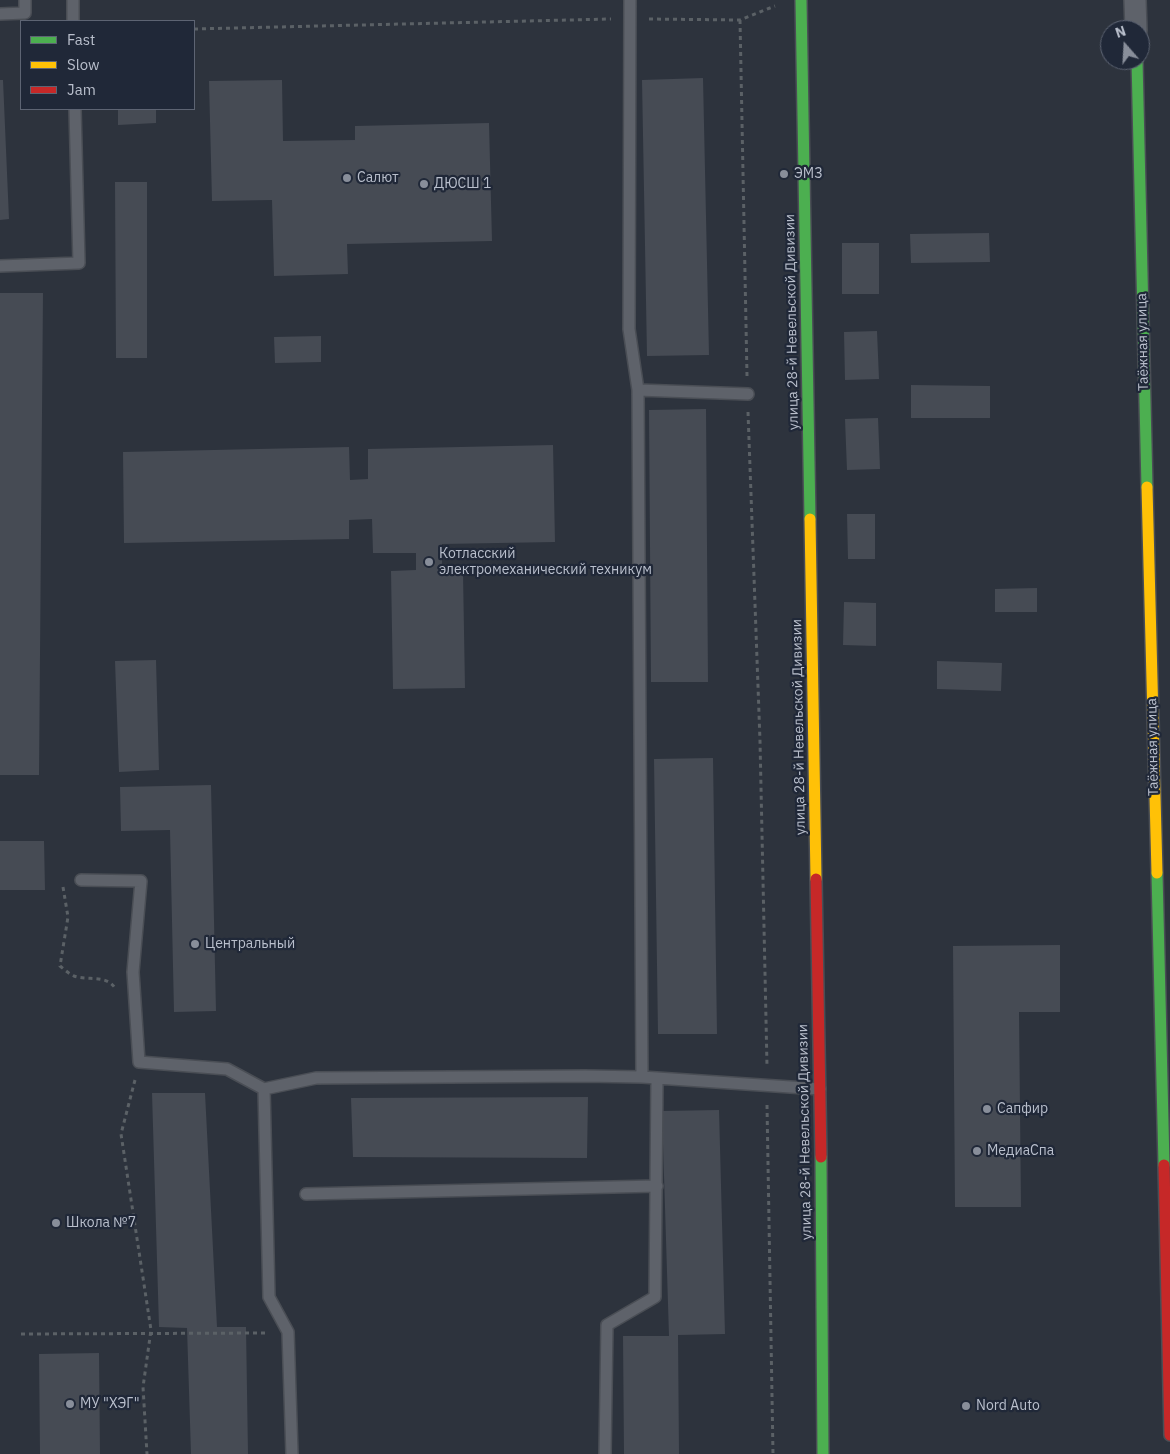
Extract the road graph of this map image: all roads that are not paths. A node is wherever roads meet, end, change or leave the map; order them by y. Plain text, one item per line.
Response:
1 (25, 0) edge
2 (73, 0) edge
3 (630, 0) edge
4 (802, 0) edge
5 (1135, 0) edge
6 (0, 14) edge
7 (73, 20) edge
8 (1136, 20) edge
9 (1136, 70) edge
10 (75, 110) edge
11 (0, 266) edge
12 (638, 390) junction
13 (748, 394) road end
14 (81, 880) dead end
15 (642, 1077) junction
16 (657, 1078) junction
17 (264, 1089) junction
18 (820, 1089) junction
19 (657, 1186) junction
20 (306, 1194) dead end
21 (1170, 1435) edge
22 (292, 1454) edge
23 (605, 1454) edge
24 (823, 1454) edge

1 - 6 lane
2 - 7 lane
3 - 12 lane
4 - 18 street, улица 28-й Невельской Дивизии
5 - 8 street
9 - 21 street, Таёжная улица
10 - 11 lane
12 - 13 lane
12 - 15 lane
14 - 17 lane
15 - 16 lane
15 - 17 lane
16 - 18 lane
16 - 19 lane
17 - 22 lane
18 - 24 street, улица 28-й Невельской Дивизии
19 - 20 lane
19 - 23 lane

